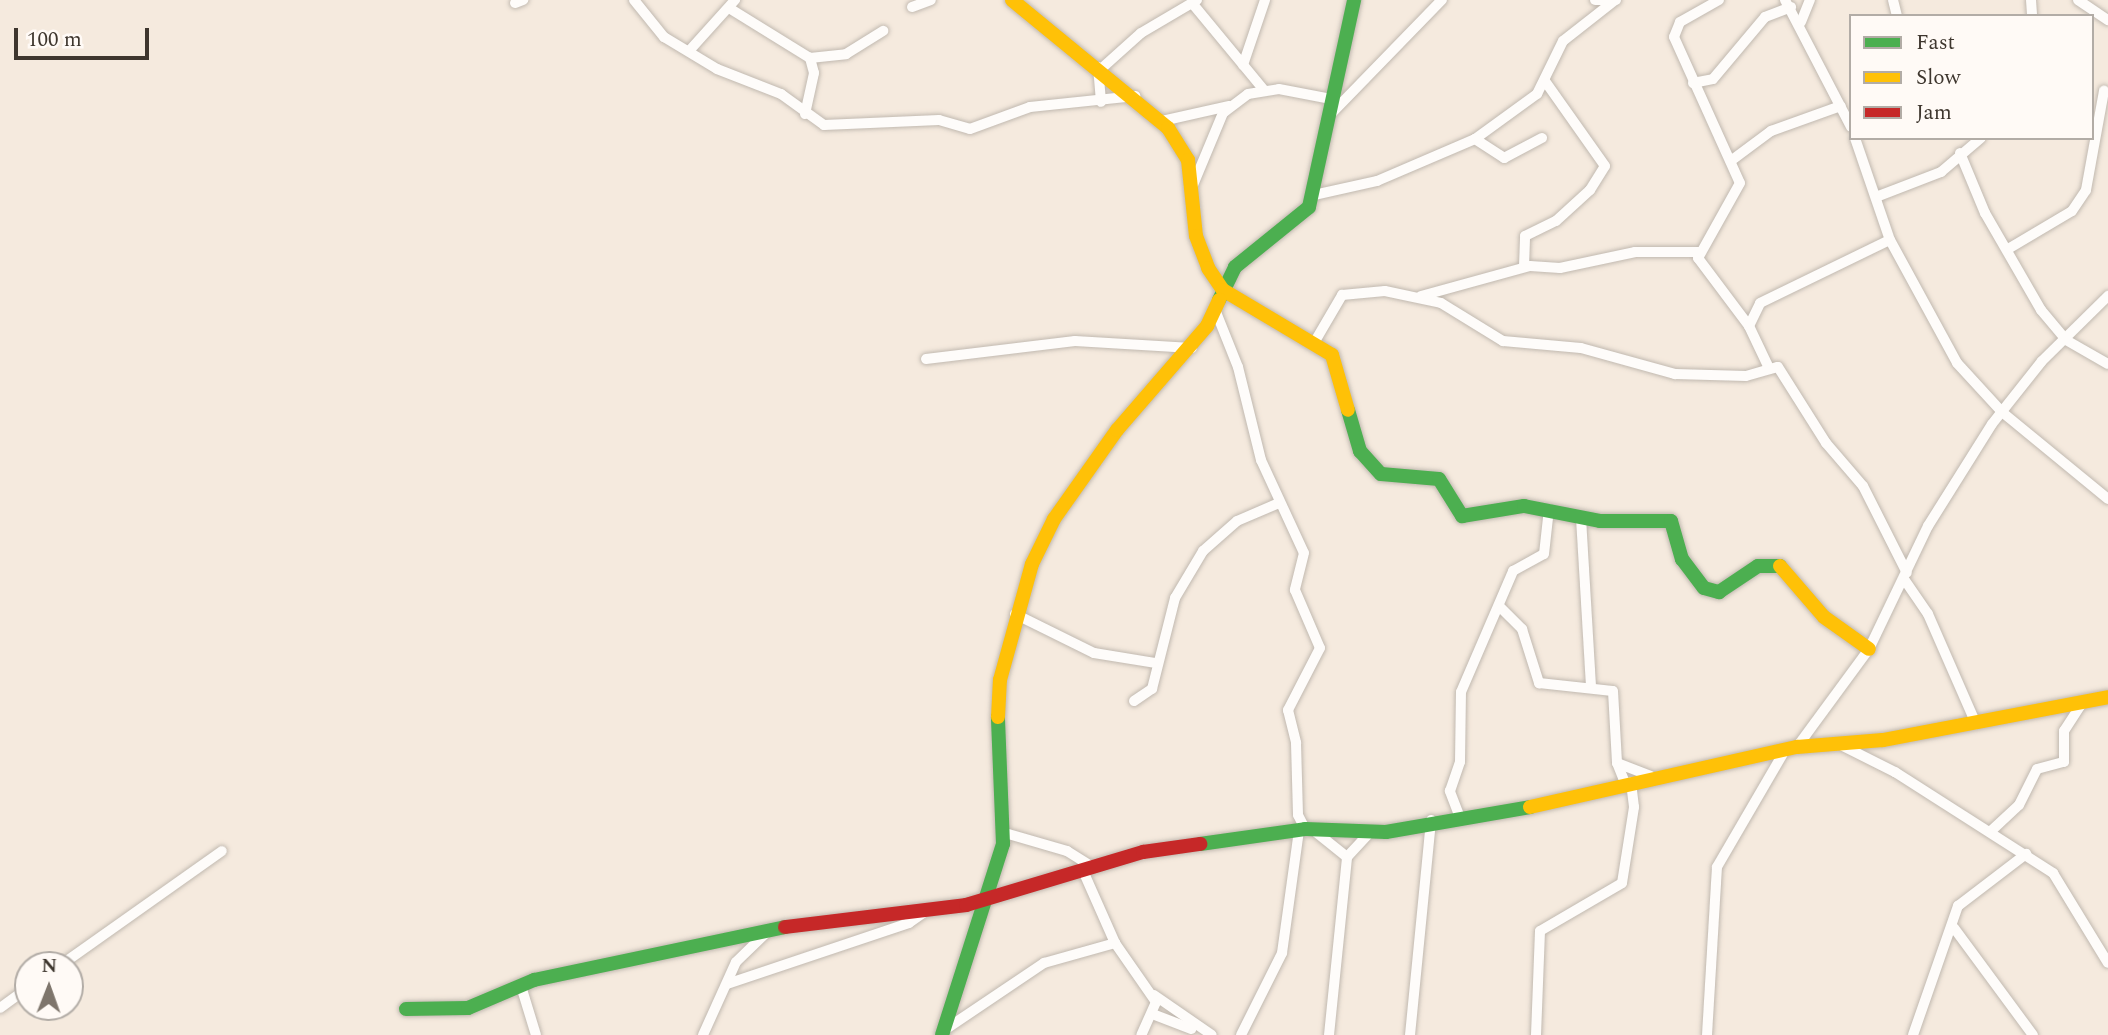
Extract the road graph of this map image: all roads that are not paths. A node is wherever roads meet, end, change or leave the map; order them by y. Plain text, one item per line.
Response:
1 (634, 0) edge
2 (931, 0) edge
3 (1012, 0) edge
4 (1265, 0) edge
5 (1354, 0) edge
6 (1442, 0) edge
7 (1595, 0) edge
8 (1617, 0) edge
9 (1719, 0) edge
10 (1810, 0) edge
11 (2078, 0) edge
12 (1195, 1) edge
13 (732, 4) edge
14 (1788, 4) edge
15 (912, 8) dead end
16 (2108, 20) edge
17 (1801, 22) junction
18 (883, 31) dead end
19 (689, 51) junction
20 (810, 58) junction
21 (825, 58) junction
22 (1243, 65) junction
23 (1100, 66) junction
24 (814, 73) junction
25 (1545, 81) junction
26 (1693, 83) junction
27 (1264, 90) junction
28 (2101, 91) edge
29 (1136, 96) junction
30 (1331, 99) junction
31 (1101, 102) junction
32 (1231, 105) junction
33 (1840, 106) junction
34 (805, 114) junction
35 (1329, 117) junction
36 (1162, 121) junction
37 (1849, 123) edge
38 (2094, 137) edge
39 (1542, 138) dead end
40 (1475, 139) junction
41 (1856, 140) edge
42 (1957, 140) edge
43 (1977, 140) edge
44 (2094, 140) edge
45 (1961, 151) junction
46 (1732, 160) junction
47 (1193, 185) junction
48 (1314, 195) junction
49 (1876, 197) junction
50 (1890, 240) junction
51 (2008, 249) junction
52 (1699, 252) junction
53 (1524, 267) junction
54 (1223, 290) junction
55 (1421, 296) junction
56 (2108, 296) edge
57 (1216, 312) junction
58 (1749, 326) junction
59 (2066, 340) junction
60 (1314, 343) junction
61 (1192, 348) junction
62 (926, 359) dead end
63 (2108, 364) edge
64 (1768, 366) junction
65 (2001, 411) junction
66 (2108, 499) edge
67 (1279, 503) junction
68 (1549, 509) junction
69 (1581, 518) junction
70 (1906, 576) junction
71 (1499, 606) junction
72 (1015, 614) junction
73 (1868, 649) junction
74 (1156, 663) junction
75 (1591, 685) junction
76 (2108, 697) edge
77 (1134, 701) dead end
78 (2083, 702) junction
79 (1976, 724) junction
80 (1814, 726) junction
81 (1884, 740) junction
82 (1832, 744) junction
83 (1791, 749) junction
84 (1876, 761) junction
85 (1617, 763) junction
86 (1651, 776) junction
87 (1628, 783) junction
88 (1459, 815) junction
89 (1431, 820) junction
90 (1301, 827) junction
91 (1991, 831) junction
92 (1369, 832) junction
93 (1005, 833) junction
94 (222, 851) dead end
95 (2026, 854) junction
96 (1347, 858) junction
97 (1089, 870) junction
98 (984, 901) junction
99 (929, 909) junction
100 (1954, 928) junction
101 (769, 931) junction
102 (1115, 943) junction
103 (81, 951) edge
104 (2108, 963) edge
105 (727, 984) junction
106 (521, 986) junction
107 (1153, 995) junction
108 (406, 1009) dead end
109 (1155, 1016) junction
110 (943, 1033) edge
111 (1210, 1034) edge
112 (536, 1035) edge
113 (703, 1035) edge
114 (1141, 1035) edge
115 (1241, 1035) edge
116 (1329, 1035) edge
117 (1410, 1035) edge
118 (1536, 1035) edge
119 (1707, 1035) edge
120 (1913, 1035) edge
121 (2033, 1035) edge

1 - 19 street
2 - 15 street
3 - 23 street
4 - 22 street
5 - 30 street
6 - 35 street
7 - 8 street
8 - 25 street
9 - 26 street
10 - 17 street
11 - 16 street
12 - 22 street
12 - 23 street
13 - 19 street
13 - 20 street
14 - 17 street
14 - 26 street
17 - 33 street
18 - 21 street
19 - 34 street
20 - 21 street
20 - 24 street
21 - 24 street
22 - 27 street
23 - 29 street
23 - 31 street
24 - 34 street
25 - 40 street
25 - 53 street
26 - 46 street
27 - 30 street
27 - 32 street
28 - 38 street
29 - 31 street
29 - 36 street
30 - 35 street
31 - 34 street
32 - 36 street
32 - 47 street
33 - 37 street
33 - 46 street
35 - 48 street
36 - 47 street
39 - 40 street
40 - 48 street
41 - 49 street
42 - 45 street
43 - 45 street
44 - 51 street
45 - 49 street
45 - 51 street
46 - 52 street
47 - 54 street
48 - 54 street
49 - 50 street
50 - 58 street
50 - 65 street
51 - 59 street
52 - 53 street
52 - 58 street
53 - 55 street
54 - 57 street
54 - 60 street
55 - 60 street
55 - 64 street
56 - 59 street
57 - 61 street
57 - 67 street
58 - 64 street
59 - 63 street
59 - 65 street
60 - 68 street
61 - 62 street
61 - 72 street
64 - 70 street
65 - 66 street
65 - 70 street
67 - 74 street
67 - 90 street
68 - 69 street
68 - 71 street
69 - 73 street
69 - 75 street
70 - 73 street
70 - 79 street
71 - 75 street
71 - 88 street
72 - 74 street
72 - 93 street
73 - 80 street
74 - 77 street
75 - 85 street
76 - 78 street
78 - 79 street
78 - 91 street
79 - 81 street
80 - 82 street
80 - 83 street
81 - 82 street
81 - 84 street
82 - 83 street
82 - 84 street
83 - 86 street
83 - 119 street
84 - 91 street
85 - 86 street
85 - 87 street
86 - 87 street
87 - 88 street
87 - 118 street
88 - 89 street
89 - 92 street
89 - 117 street
90 - 92 street
90 - 96 street
90 - 97 street
90 - 115 street
91 - 95 street
92 - 96 street
93 - 97 street
93 - 98 street
94 - 103 street
95 - 100 street
95 - 104 street
96 - 116 street
97 - 98 street
97 - 102 street
98 - 99 street
98 - 110 street
99 - 101 street
99 - 105 street
100 - 120 street
100 - 121 street
101 - 105 street
101 - 106 street
102 - 107 street
102 - 110 street
105 - 113 street
106 - 108 street
106 - 112 street
107 - 109 street
107 - 111 street
109 - 111 street
109 - 114 street

